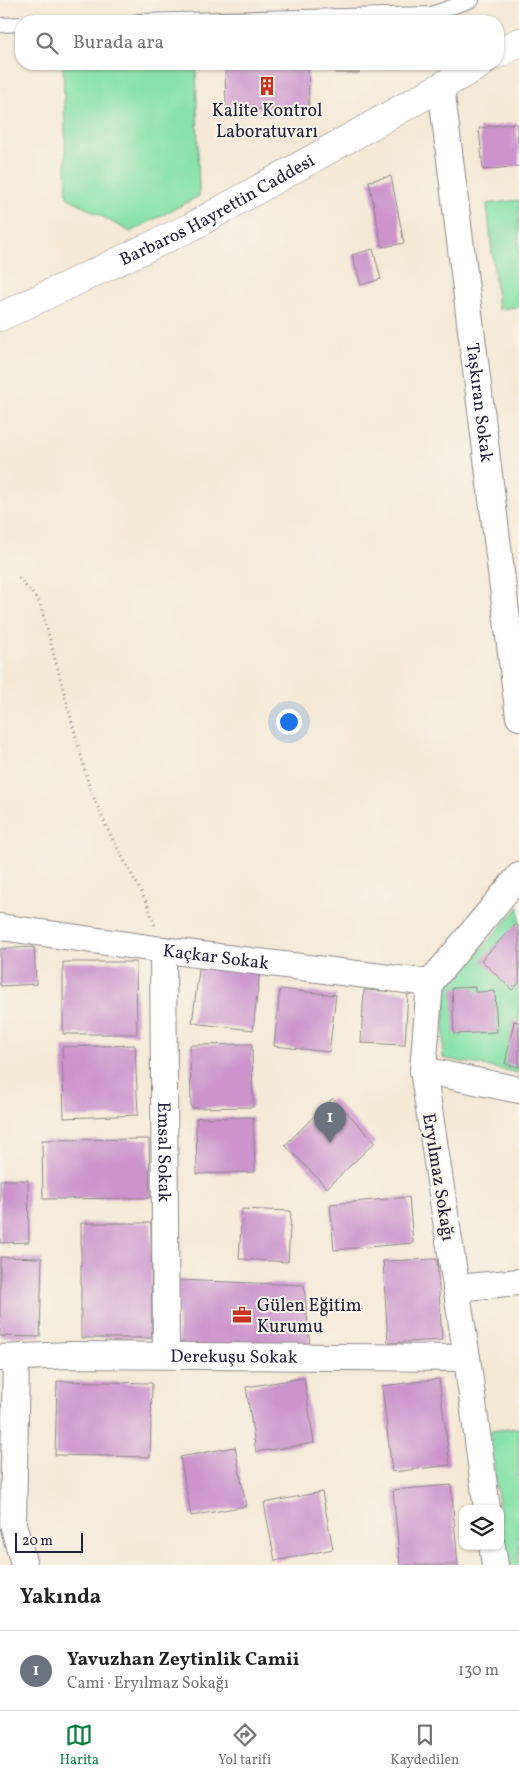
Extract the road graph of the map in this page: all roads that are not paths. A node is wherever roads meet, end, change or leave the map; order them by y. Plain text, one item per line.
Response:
1 (472, 0) edge
2 (389, 15) edge
3 (15, 24) edge
4 (0, 25) edge
5 (519, 42) edge
6 (504, 51) edge
7 (470, 70) edge
8 (441, 86) junction
9 (0, 317) edge
10 (519, 717) edge
11 (519, 876) edge
12 (0, 927) edge
13 (163, 950) junction
14 (430, 983) junction
15 (423, 1070) junction
16 (519, 1090) edge
17 (519, 1282) edge
18 (456, 1288) junction
19 (166, 1356) junction
20 (8, 1358) edge
21 (467, 1358) junction
22 (486, 1505) edge
23 (493, 1550) edge
24 (24, 1565) edge
25 (495, 1565) edge

1 - 2 lane
3 - 4 lane
5 - 6 street
7 - 8 street, Barbaros Hayrettin Caddesi
8 - 9 street, Barbaros Hayrettin Caddesi
8 - 10 street, Taşkıran Sokak
11 - 14 street
12 - 13 street, Kaçkar Sokak
13 - 14 street, Kaçkar Sokak
13 - 19 street, Emsal Sokak
14 - 15 street, Eryılmaz Sokağı
15 - 16 street
15 - 18 street, Eryılmaz Sokağı
17 - 18 street
18 - 21 street, Eryılmaz Sokağı
19 - 20 street, Derekuşu Sokak
19 - 21 street, Derekuşu Sokak
20 - 24 street
21 - 22 street, Eryılmaz Sokağı
23 - 25 street

